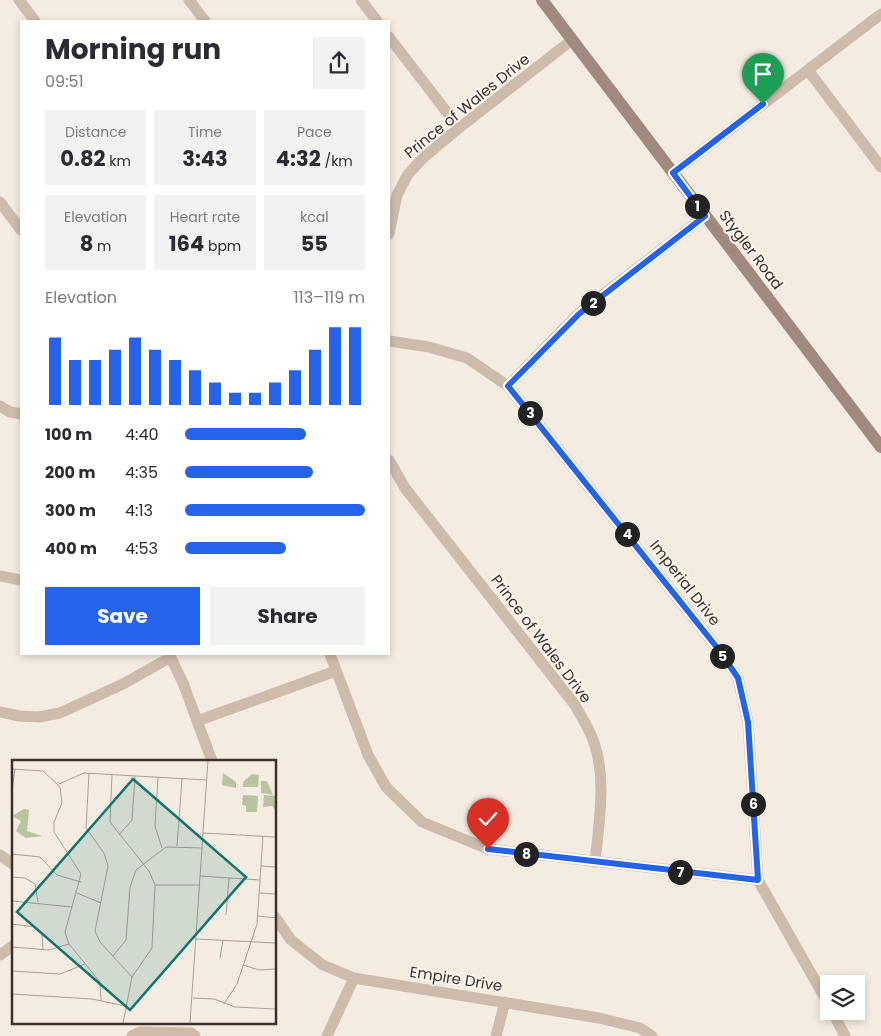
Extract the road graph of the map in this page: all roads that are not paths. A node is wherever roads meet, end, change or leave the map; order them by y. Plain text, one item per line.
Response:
1 (19, 0) edge
2 (189, 0) edge
3 (361, 0) edge
4 (542, 0) edge
5 (881, 14) edge
6 (34, 20) edge
7 (204, 20) edge
8 (376, 20) edge
9 (390, 38) edge
10 (572, 40) junction
11 (808, 70) junction
12 (459, 128) junction
13 (881, 168) edge
14 (673, 173) junction
15 (393, 194) edge
16 (0, 202) edge
17 (705, 216) junction
18 (390, 224) edge
19 (20, 229) edge
20 (390, 340) edge
21 (508, 386) junction
22 (0, 406) edge
23 (20, 414) edge
24 (881, 446) edge
25 (390, 462) edge
26 (0, 576) edge
27 (20, 580) edge
28 (170, 655) edge
29 (330, 655) edge
30 (336, 671) junction
31 (0, 712) edge
32 (197, 721) junction
33 (212, 760) edge
34 (0, 854) edge
35 (595, 862) junction
36 (12, 863) edge
37 (758, 880) junction
38 (276, 918) edge
39 (12, 946) edge
40 (0, 955) edge
41 (354, 978) junction
42 (820, 990) edge
43 (504, 1002) junction
44 (836, 1020) edge
45 (132, 1036) edge
46 (195, 1036) edge
47 (327, 1036) edge
48 (496, 1036) edge
49 (652, 1036) edge
50 (844, 1036) edge

1 - 6 street
2 - 7 street
3 - 8 street
4 - 10 main road, Stygler Road
5 - 11 street
9 - 12 street
10 - 12 street, Prince of Wales Drive
10 - 14 main road, Stygler Road
11 - 13 street
11 - 14 street
12 - 15 street, Prince of Wales Drive
14 - 17 main road, Stygler Road
15 - 18 street, Prince of Wales Drive
16 - 19 street
17 - 21 street
17 - 24 main road, Stygler Road
20 - 21 street, Imperial Drive
21 - 37 street, Imperial Drive
22 - 23 street
25 - 35 street, Prince of Wales Drive
26 - 27 street
28 - 31 street
28 - 32 street
29 - 30 street
30 - 32 street
30 - 35 street
32 - 33 street
34 - 36 street
35 - 37 street
37 - 42 street, Imperial Drive
38 - 41 street, Empire Drive
39 - 40 street
41 - 43 street, Empire Drive
41 - 47 street
43 - 48 street
43 - 49 street, Empire Drive
44 - 50 street
45 - 46 street

